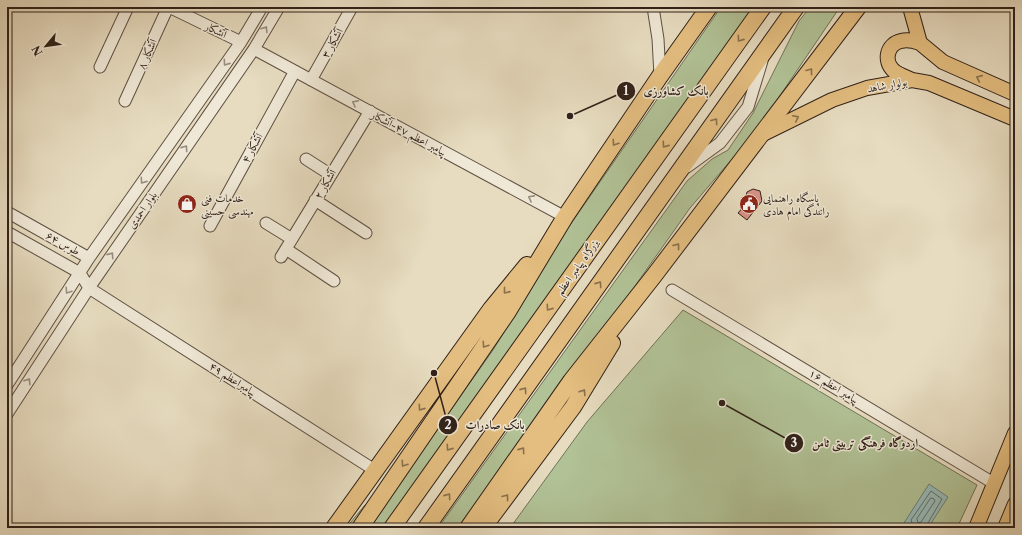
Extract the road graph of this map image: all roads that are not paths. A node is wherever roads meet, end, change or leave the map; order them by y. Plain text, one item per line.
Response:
1 (128, 7) edge
2 (169, 7) edge
3 (262, 7) edge
4 (279, 7) edge
5 (352, 7) edge
6 (653, 7) edge
7 (709, 7) edge
8 (763, 7) edge
9 (796, 7) edge
10 (858, 7) edge
11 (910, 7) edge
12 (183, 10) edge
13 (241, 42) junction
14 (920, 43) junction
15 (254, 49) junction
16 (100, 67) dead end
17 (294, 71) junction
18 (660, 76) junction
19 (311, 80) junction
20 (912, 80) junction
21 (1015, 94) edge
22 (125, 101) dead end
23 (370, 111) junction
24 (1015, 119) edge
25 (761, 135) junction
26 (306, 159) dead end
27 (331, 175) junction
28 (315, 200) junction
29 (7, 212) edge
30 (565, 217) junction
31 (266, 223) dead end
32 (210, 226) dead end
33 (7, 232) edge
34 (366, 233) dead end
35 (292, 239) junction
36 (90, 258) junction
37 (80, 273) junction
38 (653, 277) junction
39 (334, 281) dead end
40 (89, 288) junction
41 (672, 290) dead end
42 (7, 385) edge
43 (7, 414) edge
44 (1015, 433) edge
45 (376, 471) junction
46 (994, 484) junction
47 (1015, 504) edge
48 (334, 528) edge
49 (360, 528) edge
50 (392, 528) edge
51 (426, 528) edge
52 (468, 528) edge
53 (483, 528) edge
54 (976, 528) edge
55 (1005, 528) edge

1 - 16 street
2 - 12 street, آتشکار
2 - 22 street, آتشکار ۸
3 - 13 street, بلوار احمدی
15 -> 4 street, بلوار احمدی
5 - 19 street, آتشکار ۳
6 - 18 street
7 - 18 highway
8 -> 50 highway, بزرگراه پیامبر اعظم
51 -> 9 highway
25 -> 10 highway
11 - 14 main road
12 - 13 street, آتشکار
13 -> 36 street, بلوار احمدی
14 - 20 main road
21 -> 14 main road
15 - 17 street, پیامبر اعظم ۴۷-آتشکار
40 -> 15 street, بلوار احمدی
17 - 19 street, پیامبر اعظم ۴۷-آتشکار
17 - 32 street, آتشکار ۴
18 -> 30 highway
23 -> 19 street, پیامبر اعظم ۴۷-آتشکار
20 - 24 main road, بولوار شاهد
25 -> 20 main road, بولوار شاهد
23 - 27 street, آتشکار ۲
30 -> 23 street, پیامبر اعظم ۴۷-آتشکار
38 -> 25 highway
26 - 27 street
27 - 28 street, آتشکار ۲
28 - 34 street
28 - 35 street, آتشکار ۲
29 - 36 street, طوس ۶۴
30 -> 45 highway
30 -> 49 highway
31 - 35 street
33 - 37 street, طوس ۶۴
35 - 39 street, آتشکار ۲
36 - 37 street, بلوار احمدی
36 - 40 street, طوس ۶۴
37 - 40 street, طوس ۶۴
37 -> 42 street, بلوار احمدی
52 -> 38 highway
53 -> 38 highway
43 -> 40 street, بلوار احمدی
40 - 45 street, پیامبراعظم ۴۹
41 - 46 street, پیامبر اعظم ۱۶
44 - 46 main road
45 - 48 highway
46 - 54 main road
47 - 55 main road

